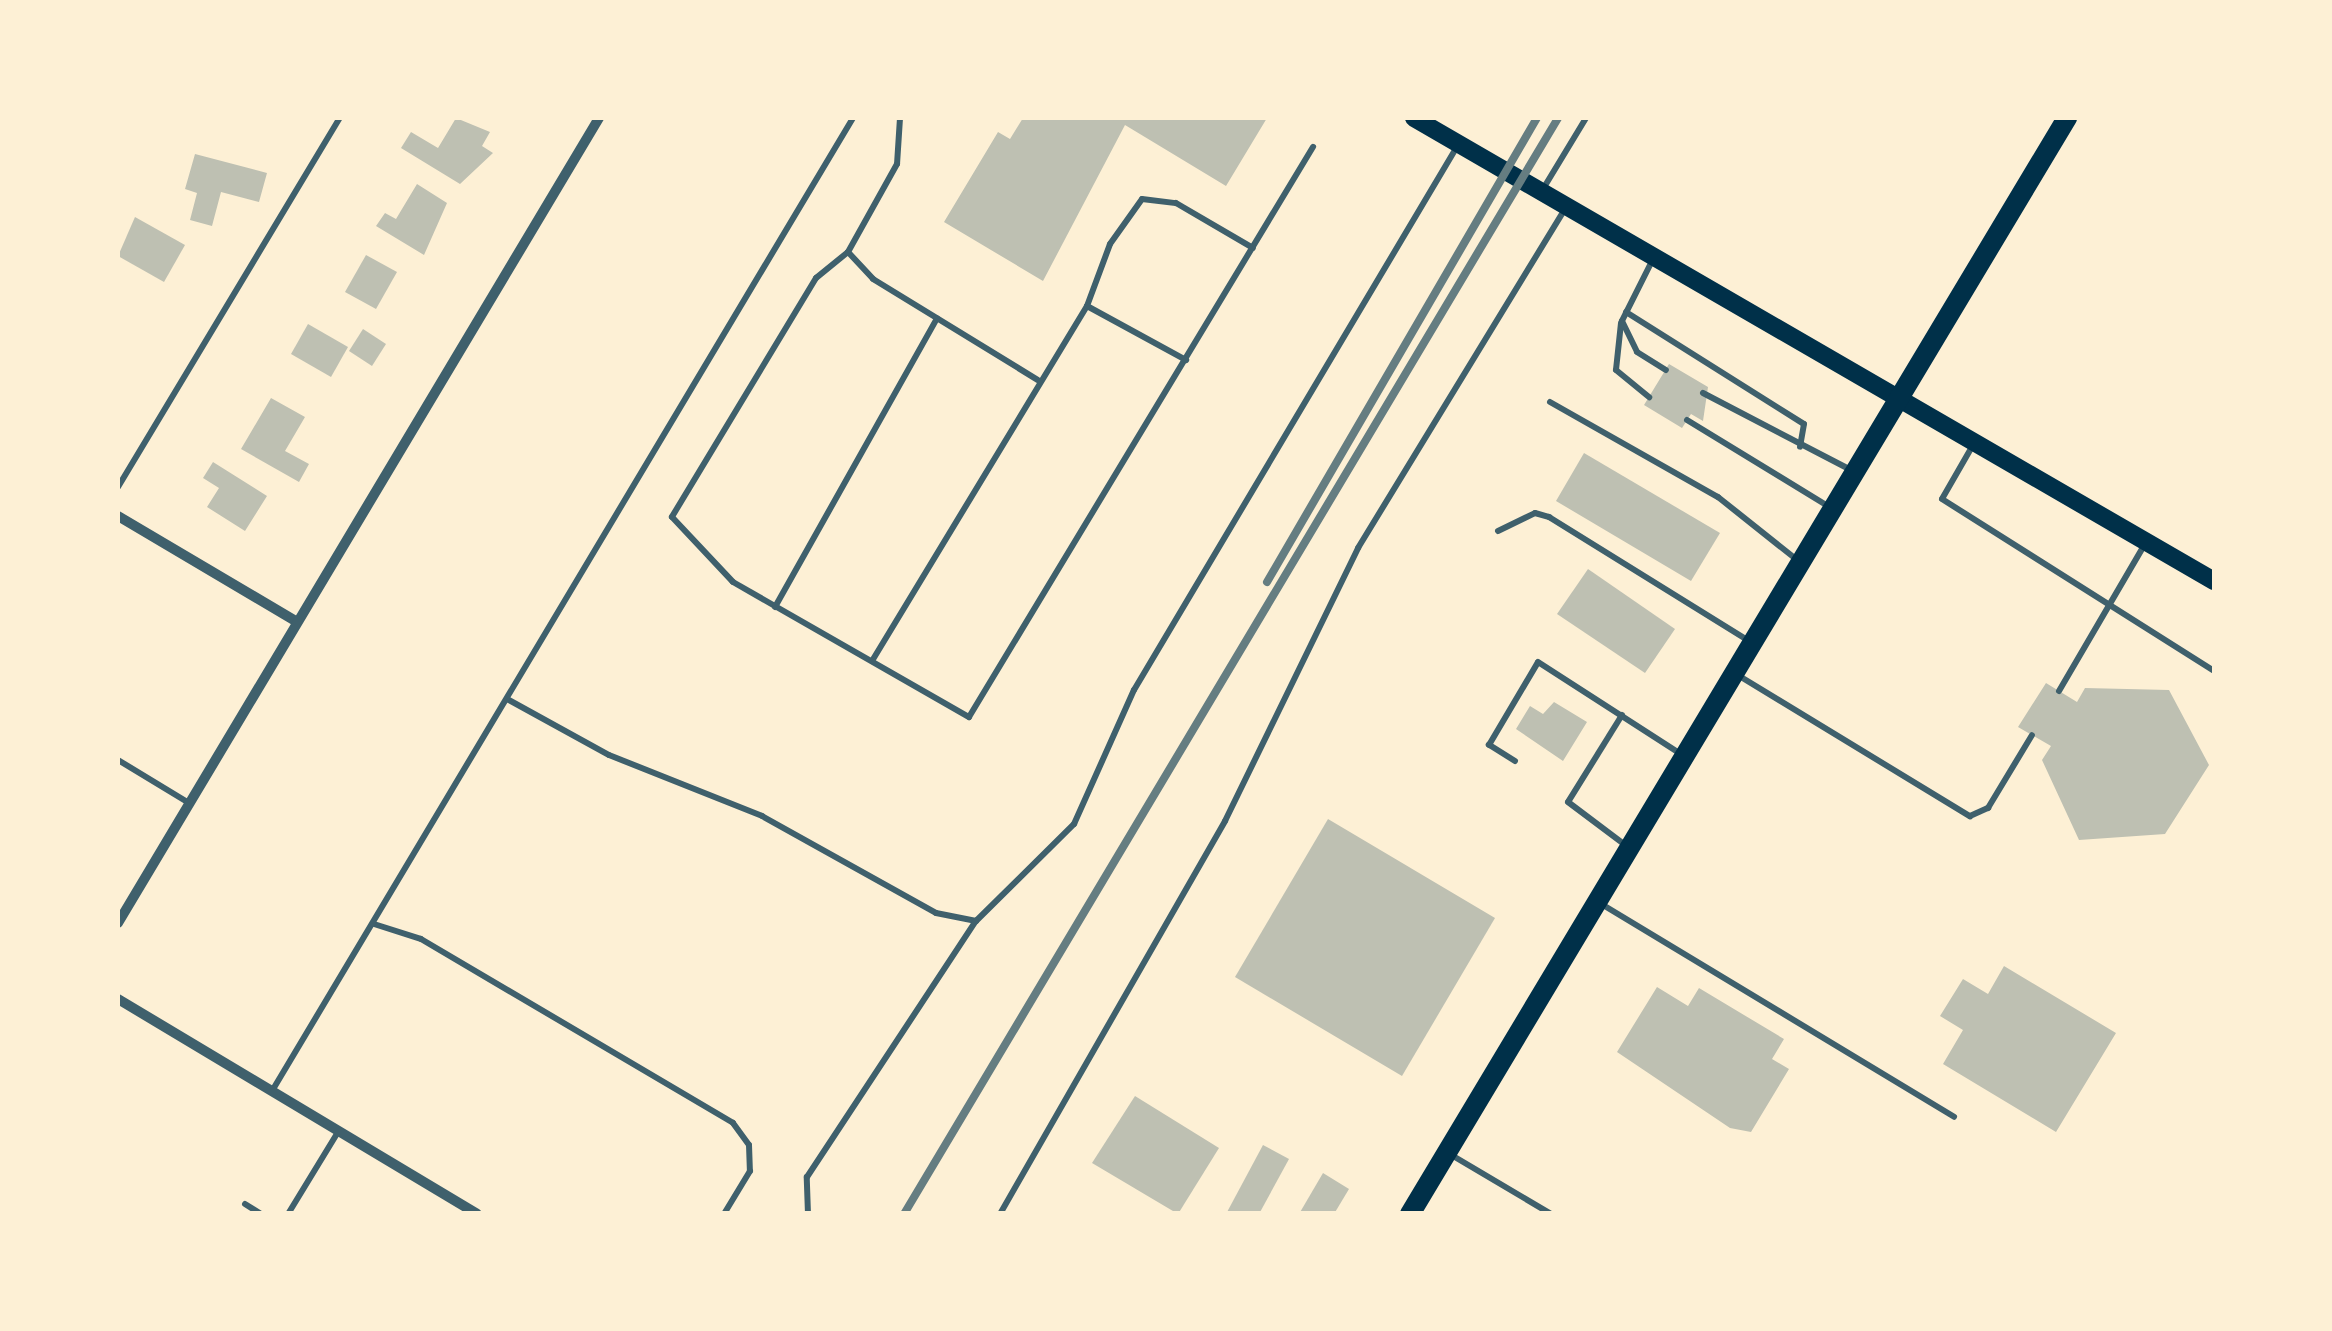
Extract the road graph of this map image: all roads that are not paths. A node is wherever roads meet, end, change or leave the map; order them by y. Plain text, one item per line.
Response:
1 (340, 118) edge
2 (599, 118) edge
3 (853, 118) edge
4 (900, 118) edge
5 (1414, 118) edge
6 (1586, 118) edge
7 (2067, 118) edge
8 (1458, 144) junction
9 (1314, 147) dead end
10 (1540, 194) junction
11 (1565, 208) junction
12 (1253, 248) junction
13 (848, 252) junction
14 (1653, 259) junction
15 (1087, 306) junction
16 (1626, 312) junction
17 (937, 318) junction
18 (1622, 321) junction
19 (1186, 360) junction
20 (1666, 370) dead end
21 (1038, 380) junction
22 (1703, 394) dead end
23 (1901, 395) junction
24 (1649, 397) dead end
25 (1550, 402) dead end
26 (1687, 420) dead end
27 (1976, 440) junction
28 (1800, 447) junction
29 (1855, 472) junction
30 (118, 487) edge
31 (1833, 509) junction
32 (118, 516) edge
33 (1498, 531) dead end
34 (2146, 540) junction
35 (1801, 562) junction
36 (2214, 581) edge
37 (2111, 601) junction
38 (776, 606) junction
39 (296, 622) junction
40 (1752, 643) junction
41 (872, 661) junction
42 (2214, 671) edge
43 (1734, 673) junction
44 (2059, 691) dead end
45 (507, 699) junction
46 (1622, 715) junction
47 (2032, 735) dead end
48 (1685, 756) junction
49 (118, 760) edge
50 (1515, 761) dead end
51 (189, 804) junction
52 (1630, 848) junction
53 (1597, 902) junction
54 (976, 921) junction
55 (118, 924) edge
56 (374, 924) junction
57 (118, 999) edge
58 (272, 1091) junction
59 (1954, 1117) dead end
60 (338, 1131) junction
61 (1447, 1152) junction
62 (245, 1204) dead end
63 (261, 1214) edge
64 (288, 1214) edge
65 (476, 1214) edge
66 (724, 1214) edge
67 (808, 1214) edge
68 (1000, 1214) edge
69 (1410, 1214) edge
70 (1551, 1214) edge

1 - 30 lane
2 - 39 street
3 - 45 lane
4 - 13 lane
5 - 8 main road
6 - 10 lane
7 - 23 main road
8 - 10 main road
8 - 54 lane
9 - 12 lane
10 - 11 main road
11 - 14 main road
11 - 68 lane
12 - 15 lane
12 - 19 lane
13 - 17 lane
13 - 38 lane
14 - 16 lane
14 - 23 main road
15 - 19 lane
15 - 21 lane
16 - 18 lane
16 - 28 lane
17 - 21 lane
17 - 38 lane
18 - 20 lane
18 - 24 lane
19 - 41 lane
21 - 41 lane
22 - 28 lane
23 - 27 main road
23 - 29 main road
25 - 35 lane
26 - 31 lane
27 - 34 main road
27 - 37 lane
28 - 29 lane
29 - 31 main road
31 - 35 main road
32 - 39 street
33 - 40 lane
34 - 36 main road
34 - 37 lane
35 - 40 main road
37 - 42 lane
37 - 44 lane
38 - 41 lane
39 - 51 street
40 - 43 main road
43 - 47 lane
43 - 48 main road
45 - 54 lane
45 - 56 lane
46 - 48 lane
46 - 50 lane
46 - 52 lane
48 - 52 main road
49 - 51 lane
51 - 55 street
52 - 53 main road
53 - 59 lane
53 - 61 main road
54 - 67 lane
56 - 58 lane
56 - 66 lane
57 - 58 street
58 - 60 street
60 - 64 lane
60 - 65 street
61 - 69 main road
61 - 70 lane
62 - 63 lane

